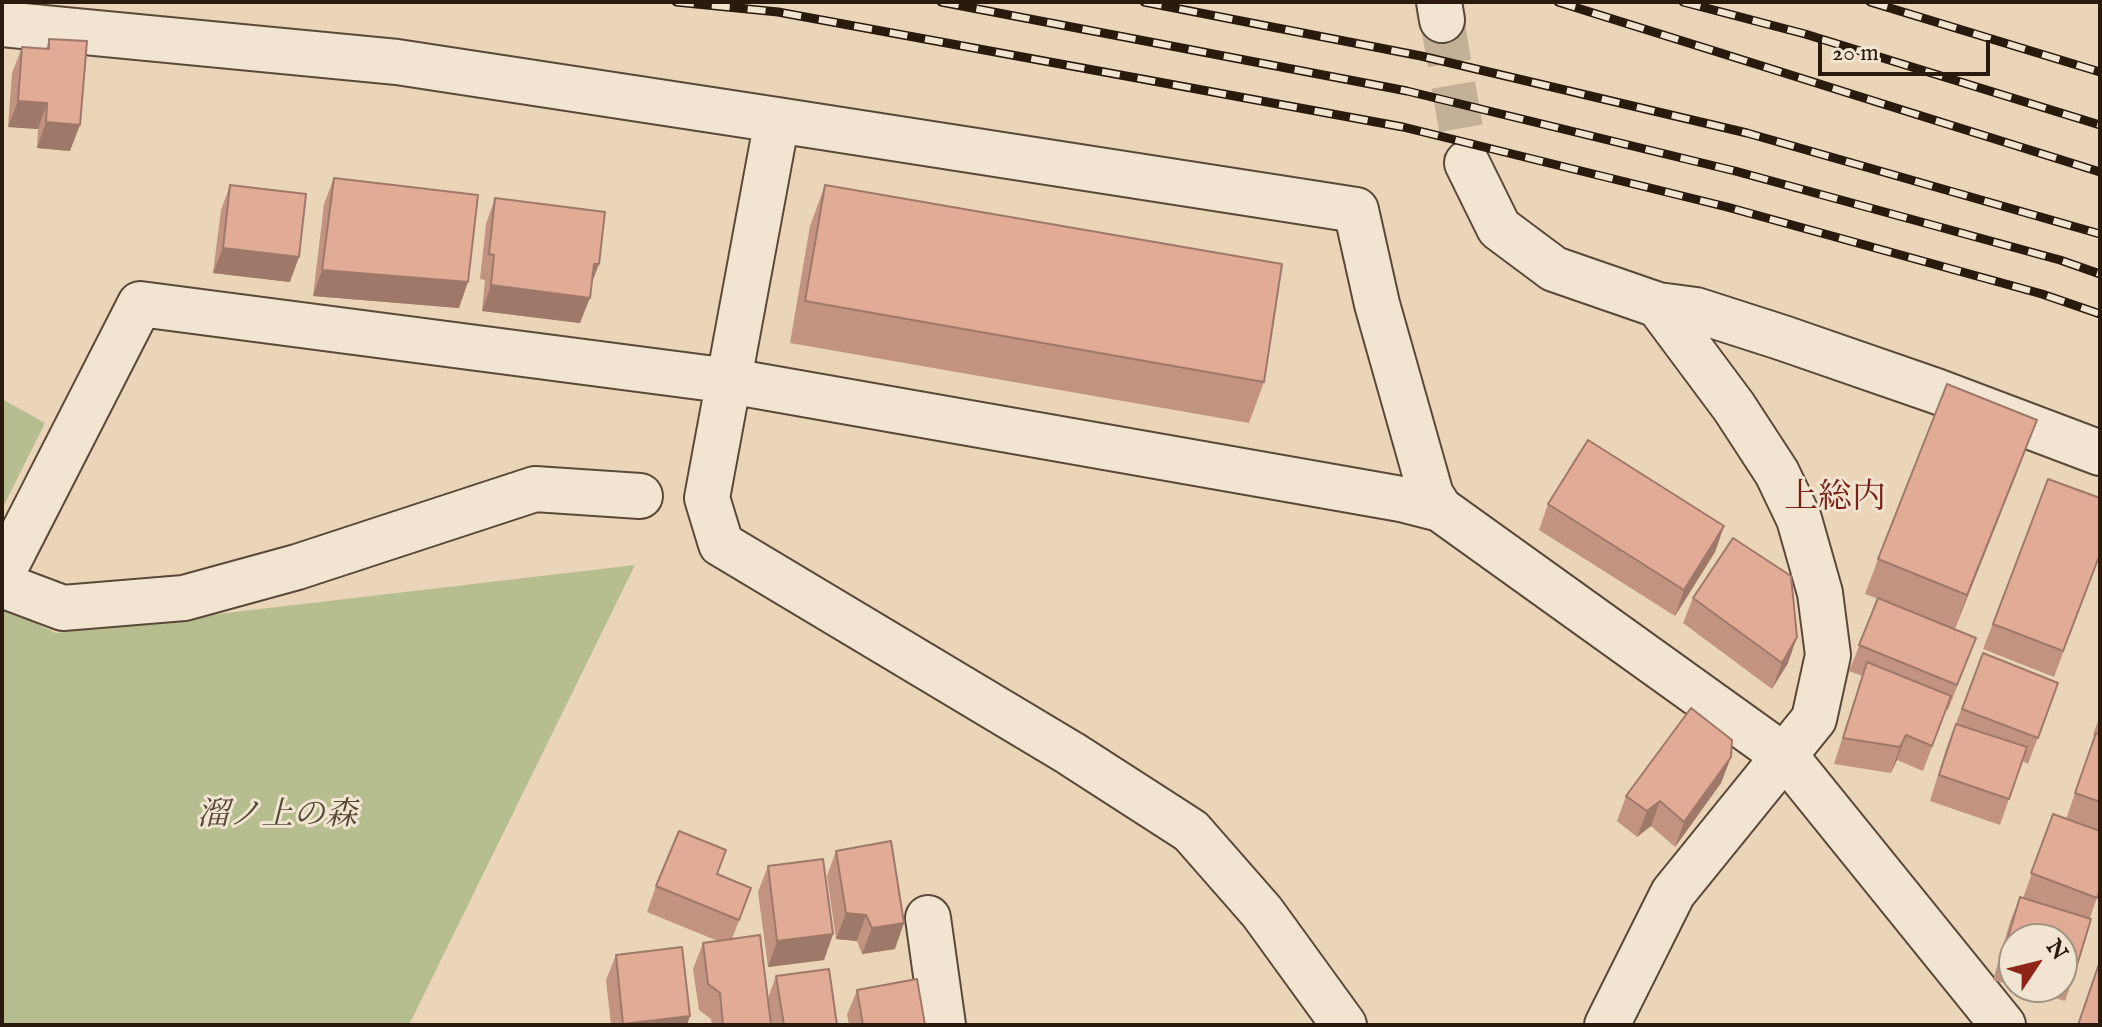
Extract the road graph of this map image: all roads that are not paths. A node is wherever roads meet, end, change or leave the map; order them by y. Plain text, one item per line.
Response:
1 (2, 24) edge
2 (777, 120) junction
3 (1467, 163) tunnel mouth
4 (1658, 305) junction
5 (730, 381) junction
6 (2100, 453) edge
7 (640, 496) dead end
8 (1440, 509) junction
9 (2, 574) edge
10 (2, 585) edge
11 (1787, 758) junction
12 (928, 918) dead end
13 (943, 1025) edge
14 (1344, 1025) edge
15 (1607, 1025) edge
16 (2003, 1025) edge

1 - 2 street
2 - 5 street
2 - 8 street
3 - 4 street
4 - 6 street
4 - 11 street
5 - 8 street
5 - 9 street
5 - 14 street
7 - 10 street
8 - 11 street
11 - 15 street
11 - 16 street
12 - 13 street

